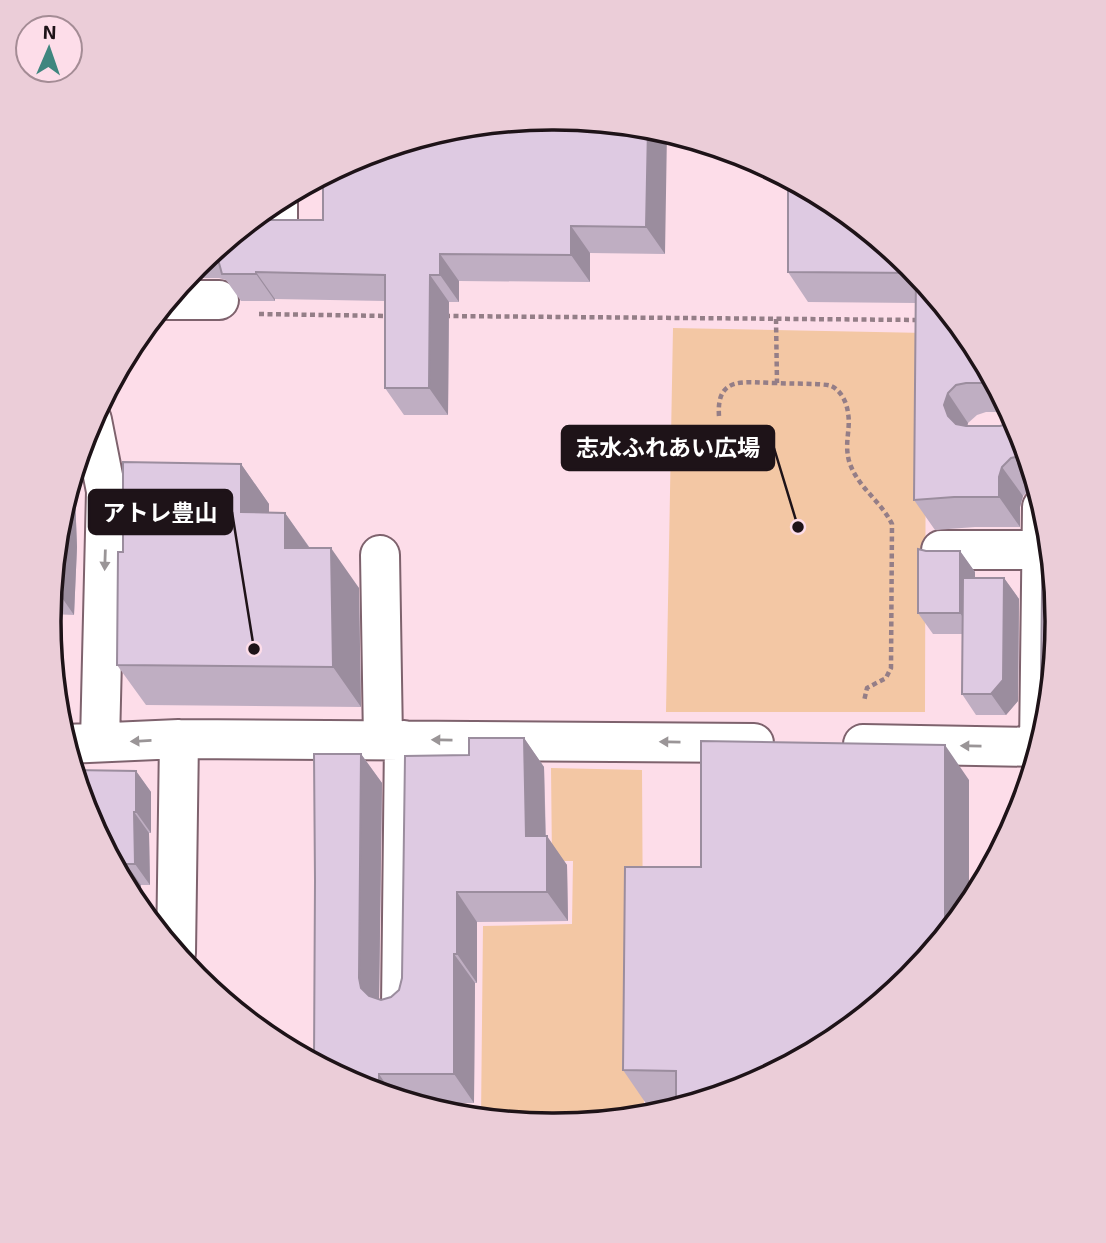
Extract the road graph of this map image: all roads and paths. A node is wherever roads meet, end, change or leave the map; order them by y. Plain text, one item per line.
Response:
1 (181, 300) edge
2 (219, 300) edge
3 (253, 314) dead end
4 (391, 316) edge
5 (432, 316) edge
6 (776, 319) junction
7 (927, 320) edge
8 (777, 383) junction
9 (719, 416) dead end
10 (96, 440) edge
11 (941, 550) edge
12 (380, 555) dead end
13 (1042, 566) edge
14 (1044, 593) edge
15 (1041, 685) edge
16 (179, 739) junction
17 (393, 740) junction
18 (83, 743) edge
19 (791, 743) edge
20 (846, 744) joint
21 (1028, 747) edge
22 (176, 938) edge
23 (401, 1007) edge

1 - 2 street
3 - 4 path
5 - 6 path
6 - 7 path
6 - 8 path
8 - 9 path
8 - 20 path
10 -> 18 street
11 - 13 street
12 - 17 street
14 - 15 street
16 - 17 street
16 -> 18 street
16 - 22 street
19 -> 17 street
17 - 23 street
21 -> 20 street

